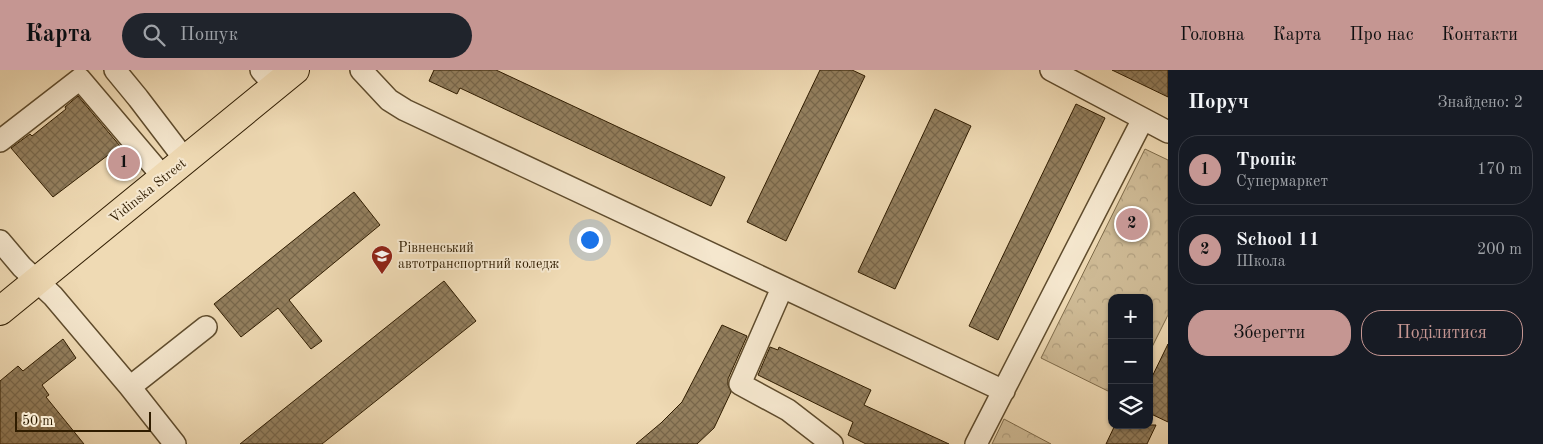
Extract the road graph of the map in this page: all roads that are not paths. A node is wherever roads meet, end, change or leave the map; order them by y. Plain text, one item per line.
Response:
1 (115, 70) edge
2 (361, 70) edge
3 (1051, 70) edge
4 (277, 75) edge
5 (1088, 79) edge
6 (1143, 119) junction
7 (1168, 132) edge
8 (0, 140) edge
9 (186, 161) junction
10 (164, 178) junction
11 (0, 241) edge
12 (36, 282) junction
13 (782, 288) junction
14 (0, 311) edge
15 (206, 327) dead end
16 (130, 387) junction
17 (1004, 390) junction
18 (174, 444) edge
19 (832, 444) edge
20 (976, 444) edge

1 - 9 lane
2 - 13 lane
3 - 5 lane
4 - 9 main road, Vidinska Street
5 - 6 lane
6 - 7 lane
6 - 17 lane
8 - 10 lane
9 - 10 main road, Vidinska Street
10 - 12 main road, Vidinska Street
11 - 12 lane
12 - 14 main road, Vidinska Street
12 - 16 lane
13 - 17 lane
13 - 19 lane
15 - 16 lane
16 - 18 lane
17 - 20 lane

